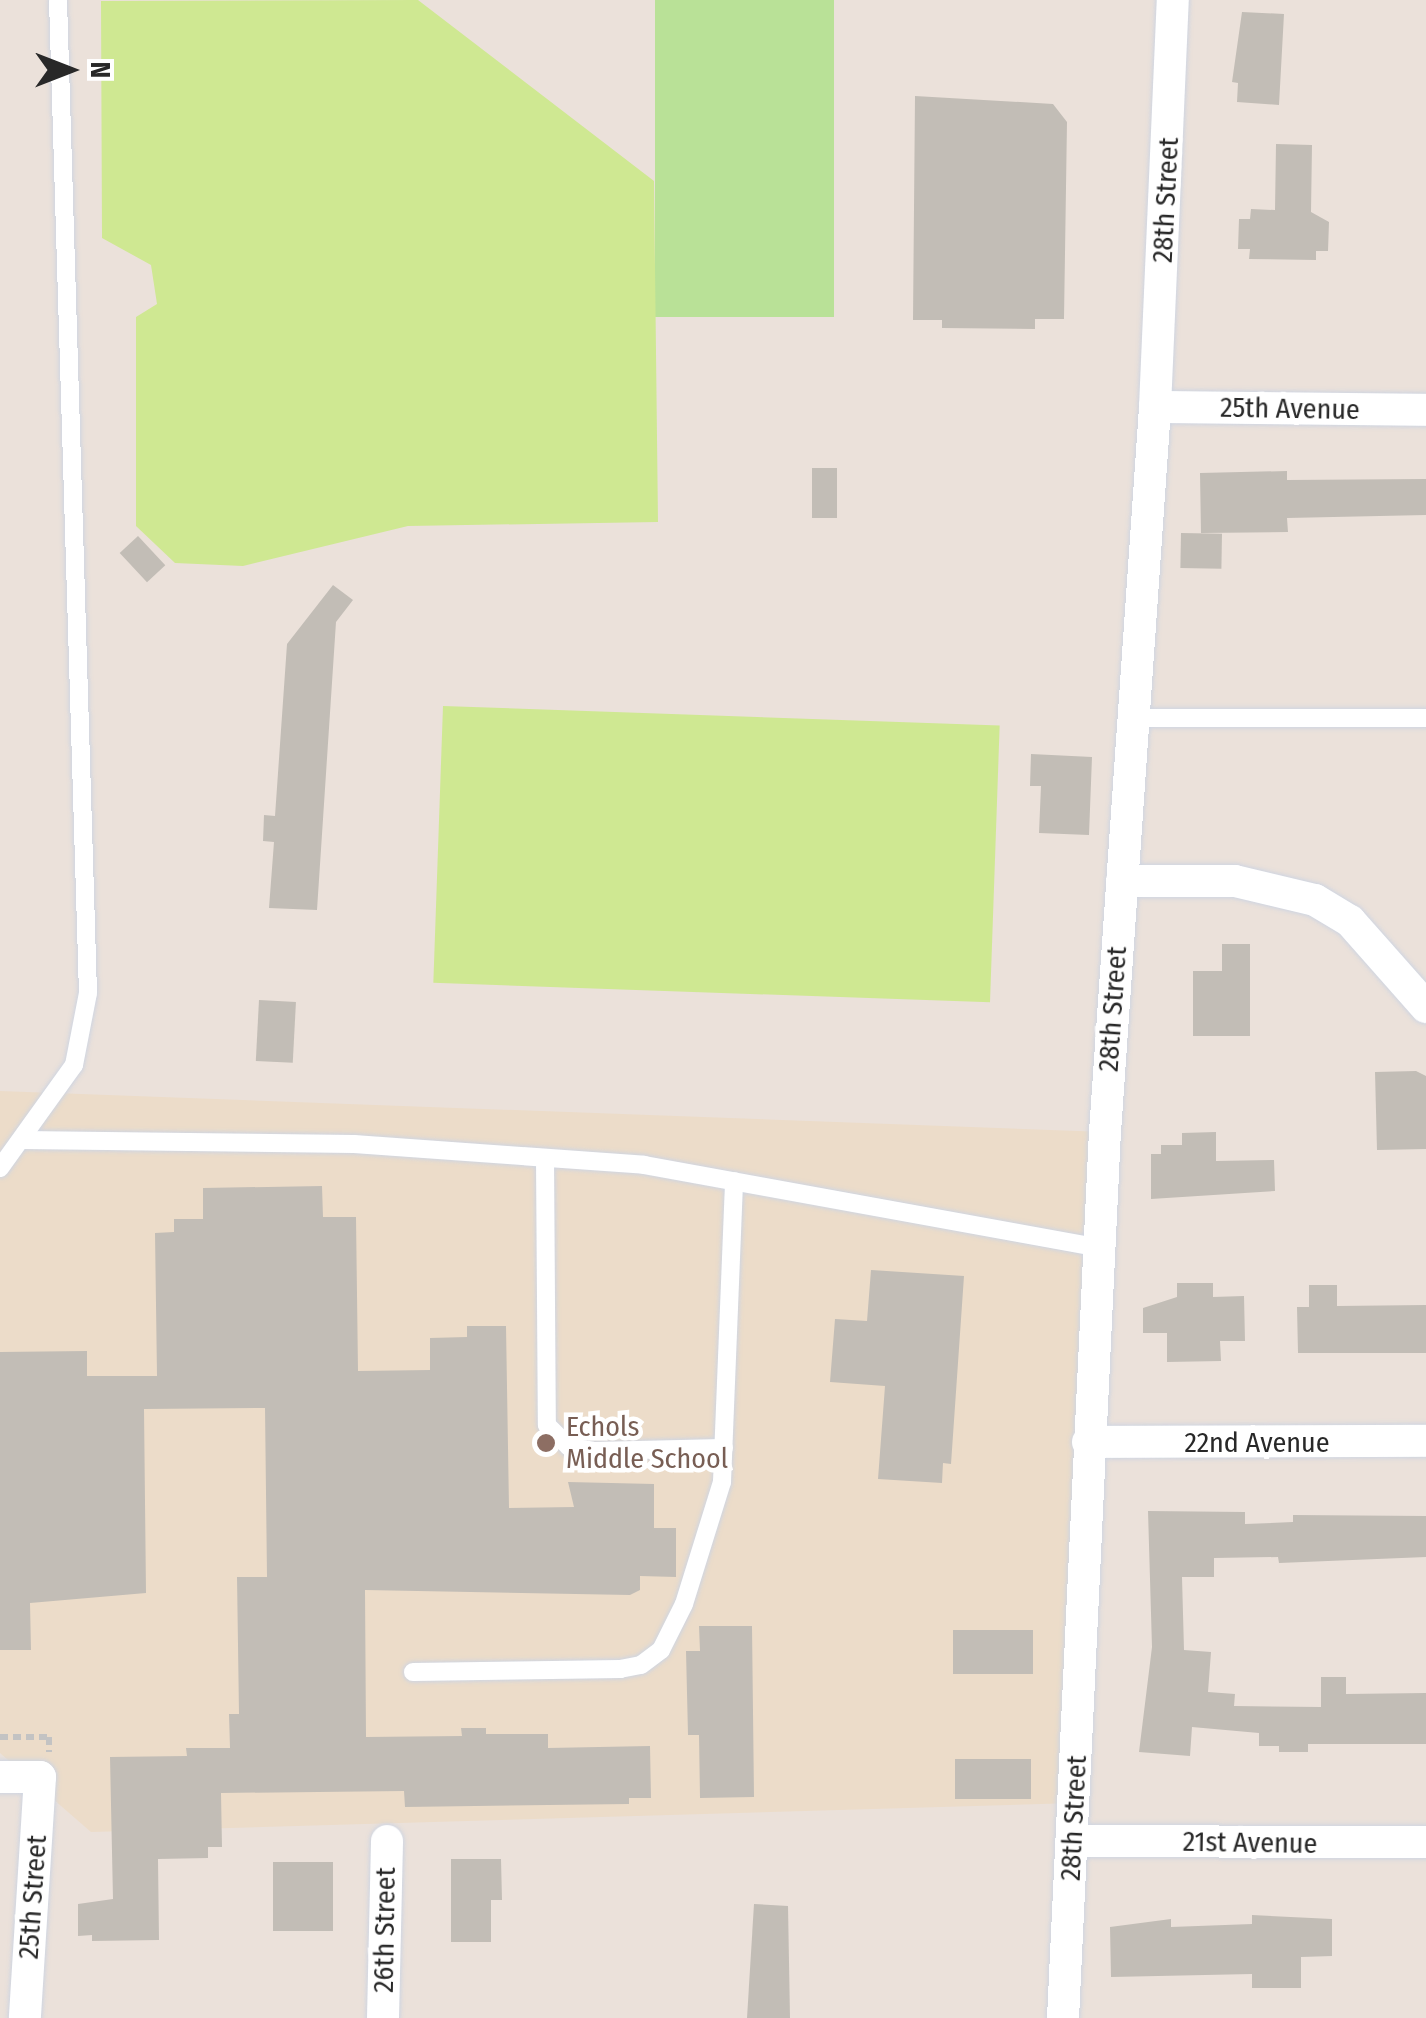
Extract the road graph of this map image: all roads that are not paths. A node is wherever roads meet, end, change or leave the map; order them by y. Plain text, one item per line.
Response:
1 (58, 0) edge
2 (1173, 0) edge
3 (1154, 408) junction
4 (1426, 410) edge
5 (1135, 718) junction
6 (1426, 718) edge
7 (1122, 881) junction
8 (1426, 1008) edge
9 (22, 1140) junction
10 (545, 1158) junction
11 (0, 1168) edge
12 (734, 1181) junction
13 (1099, 1248) junction
14 (1426, 1441) edge
15 (1088, 1442) junction
16 (724, 1448) junction
17 (413, 1672) dead end
18 (0, 1777) edge
19 (387, 1841) dead end
20 (1073, 1841) junction
21 (1426, 1842) edge
22 (25, 2018) edge
23 (384, 2018) edge
24 (1063, 2018) edge

1 - 9 lane
2 - 3 street, 28th Street
3 - 4 street, 25th Avenue
3 - 5 street, 28th Street
5 - 6 lane
5 - 7 street, 28th Street
7 - 8 street
7 - 13 street, 28th Street
9 - 10 lane
9 - 11 lane
10 - 12 lane
10 - 16 lane
12 - 13 lane
12 - 16 lane
13 - 15 street, 28th Street
14 - 15 street, 22nd Avenue
15 - 20 street, 28th Street
16 - 17 lane
18 - 22 street, 25th Street
19 - 23 street, 26th Street
20 - 21 street, 21st Avenue
20 - 24 street, 28th Street

